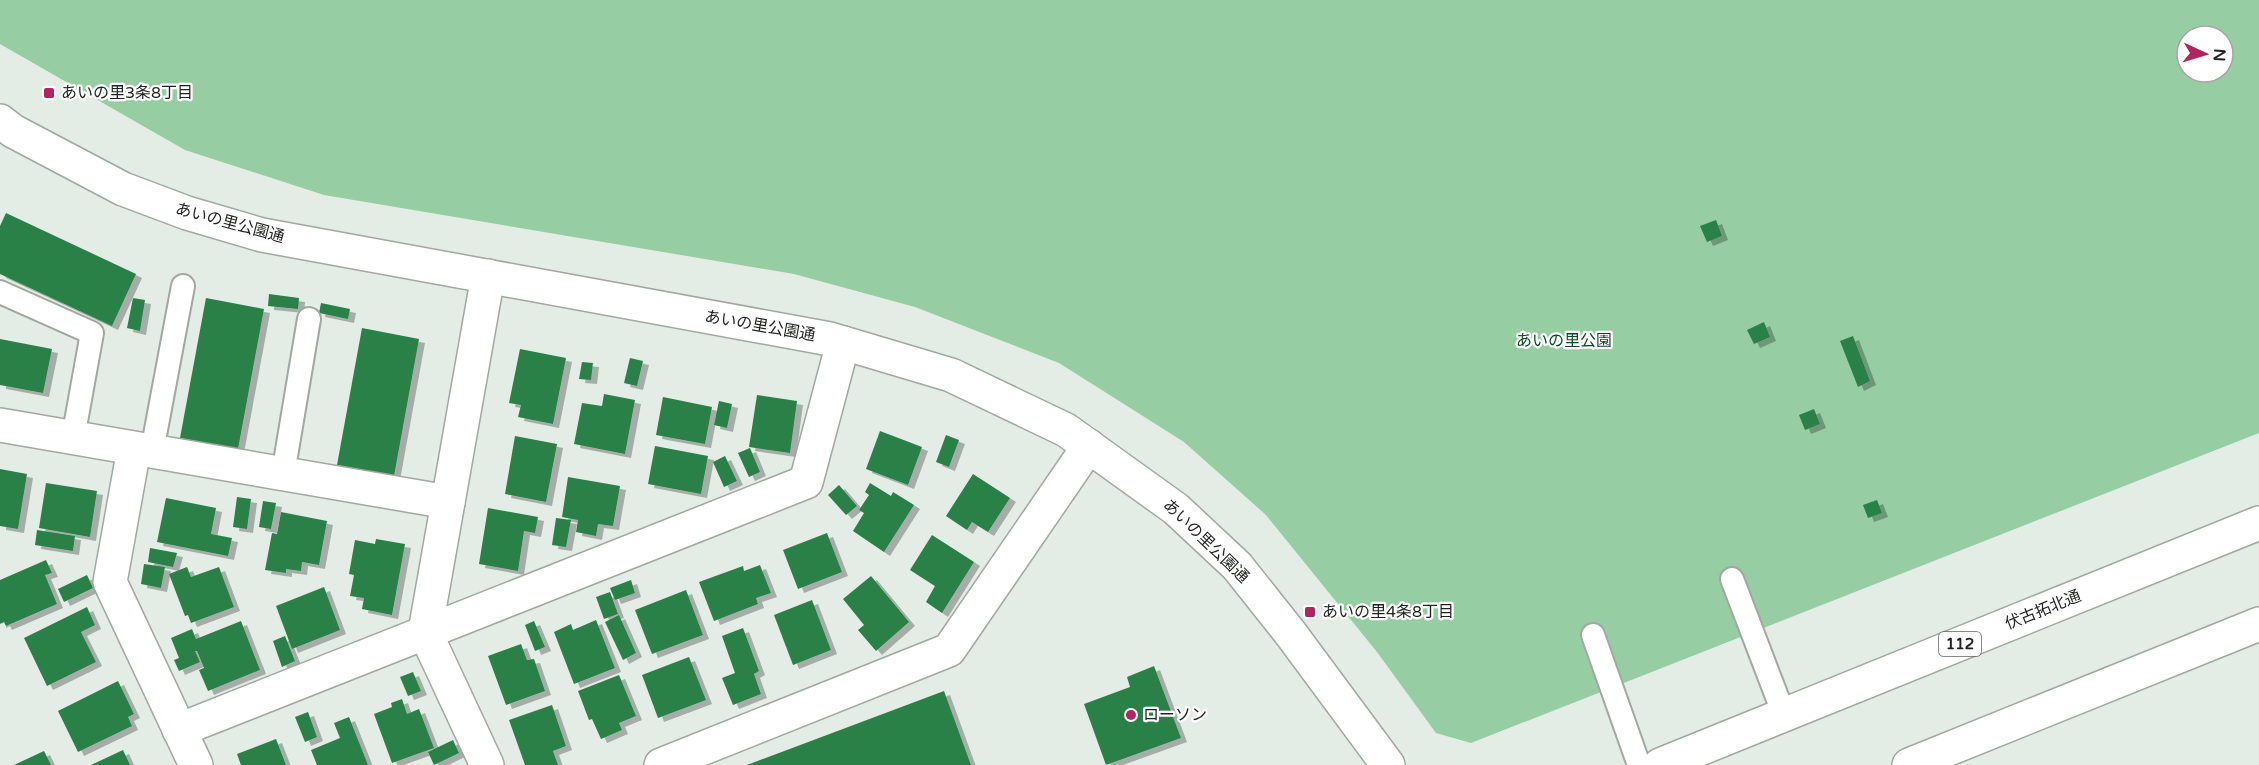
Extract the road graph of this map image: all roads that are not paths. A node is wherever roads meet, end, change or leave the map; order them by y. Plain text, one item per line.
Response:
1 (0, 121) edge
2 (488, 276) junction
3 (183, 286) dead end
4 (0, 292) edge
5 (309, 319) dead end
6 (843, 343) junction
7 (0, 425) edge
8 (73, 438) junction
9 (1089, 446) junction
10 (143, 450) junction
11 (283, 474) junction
12 (448, 502) junction
13 (2259, 523) edge
14 (1732, 579) dead end
15 (2259, 624) edge
16 (425, 632) junction
17 (1593, 635) dead end
18 (1784, 715) junction
19 (179, 730) junction
20 (196, 765) edge
21 (487, 765) edge
22 (661, 765) edge
23 (1388, 765) edge
24 (1639, 765) edge
25 (1660, 765) edge
26 (1910, 765) edge

1 - 2 street, あいの里公園通
2 - 6 street, あいの里公園通
2 - 12 street
3 - 10 lane
4 - 8 lane
5 - 11 lane
6 - 9 street, あいの里公園通
6 - 16 street
7 - 8 street
8 - 10 street
9 - 22 street
9 - 23 street, あいの里公園通
10 - 11 street
10 - 19 street
11 - 12 street
12 - 16 street
13 - 18 street, 伏古拓北通 / 112
14 - 18 lane
15 - 26 street
16 - 19 street
16 - 21 street
17 - 24 lane
18 - 25 street, 伏古拓北通 / 112
19 - 20 street

